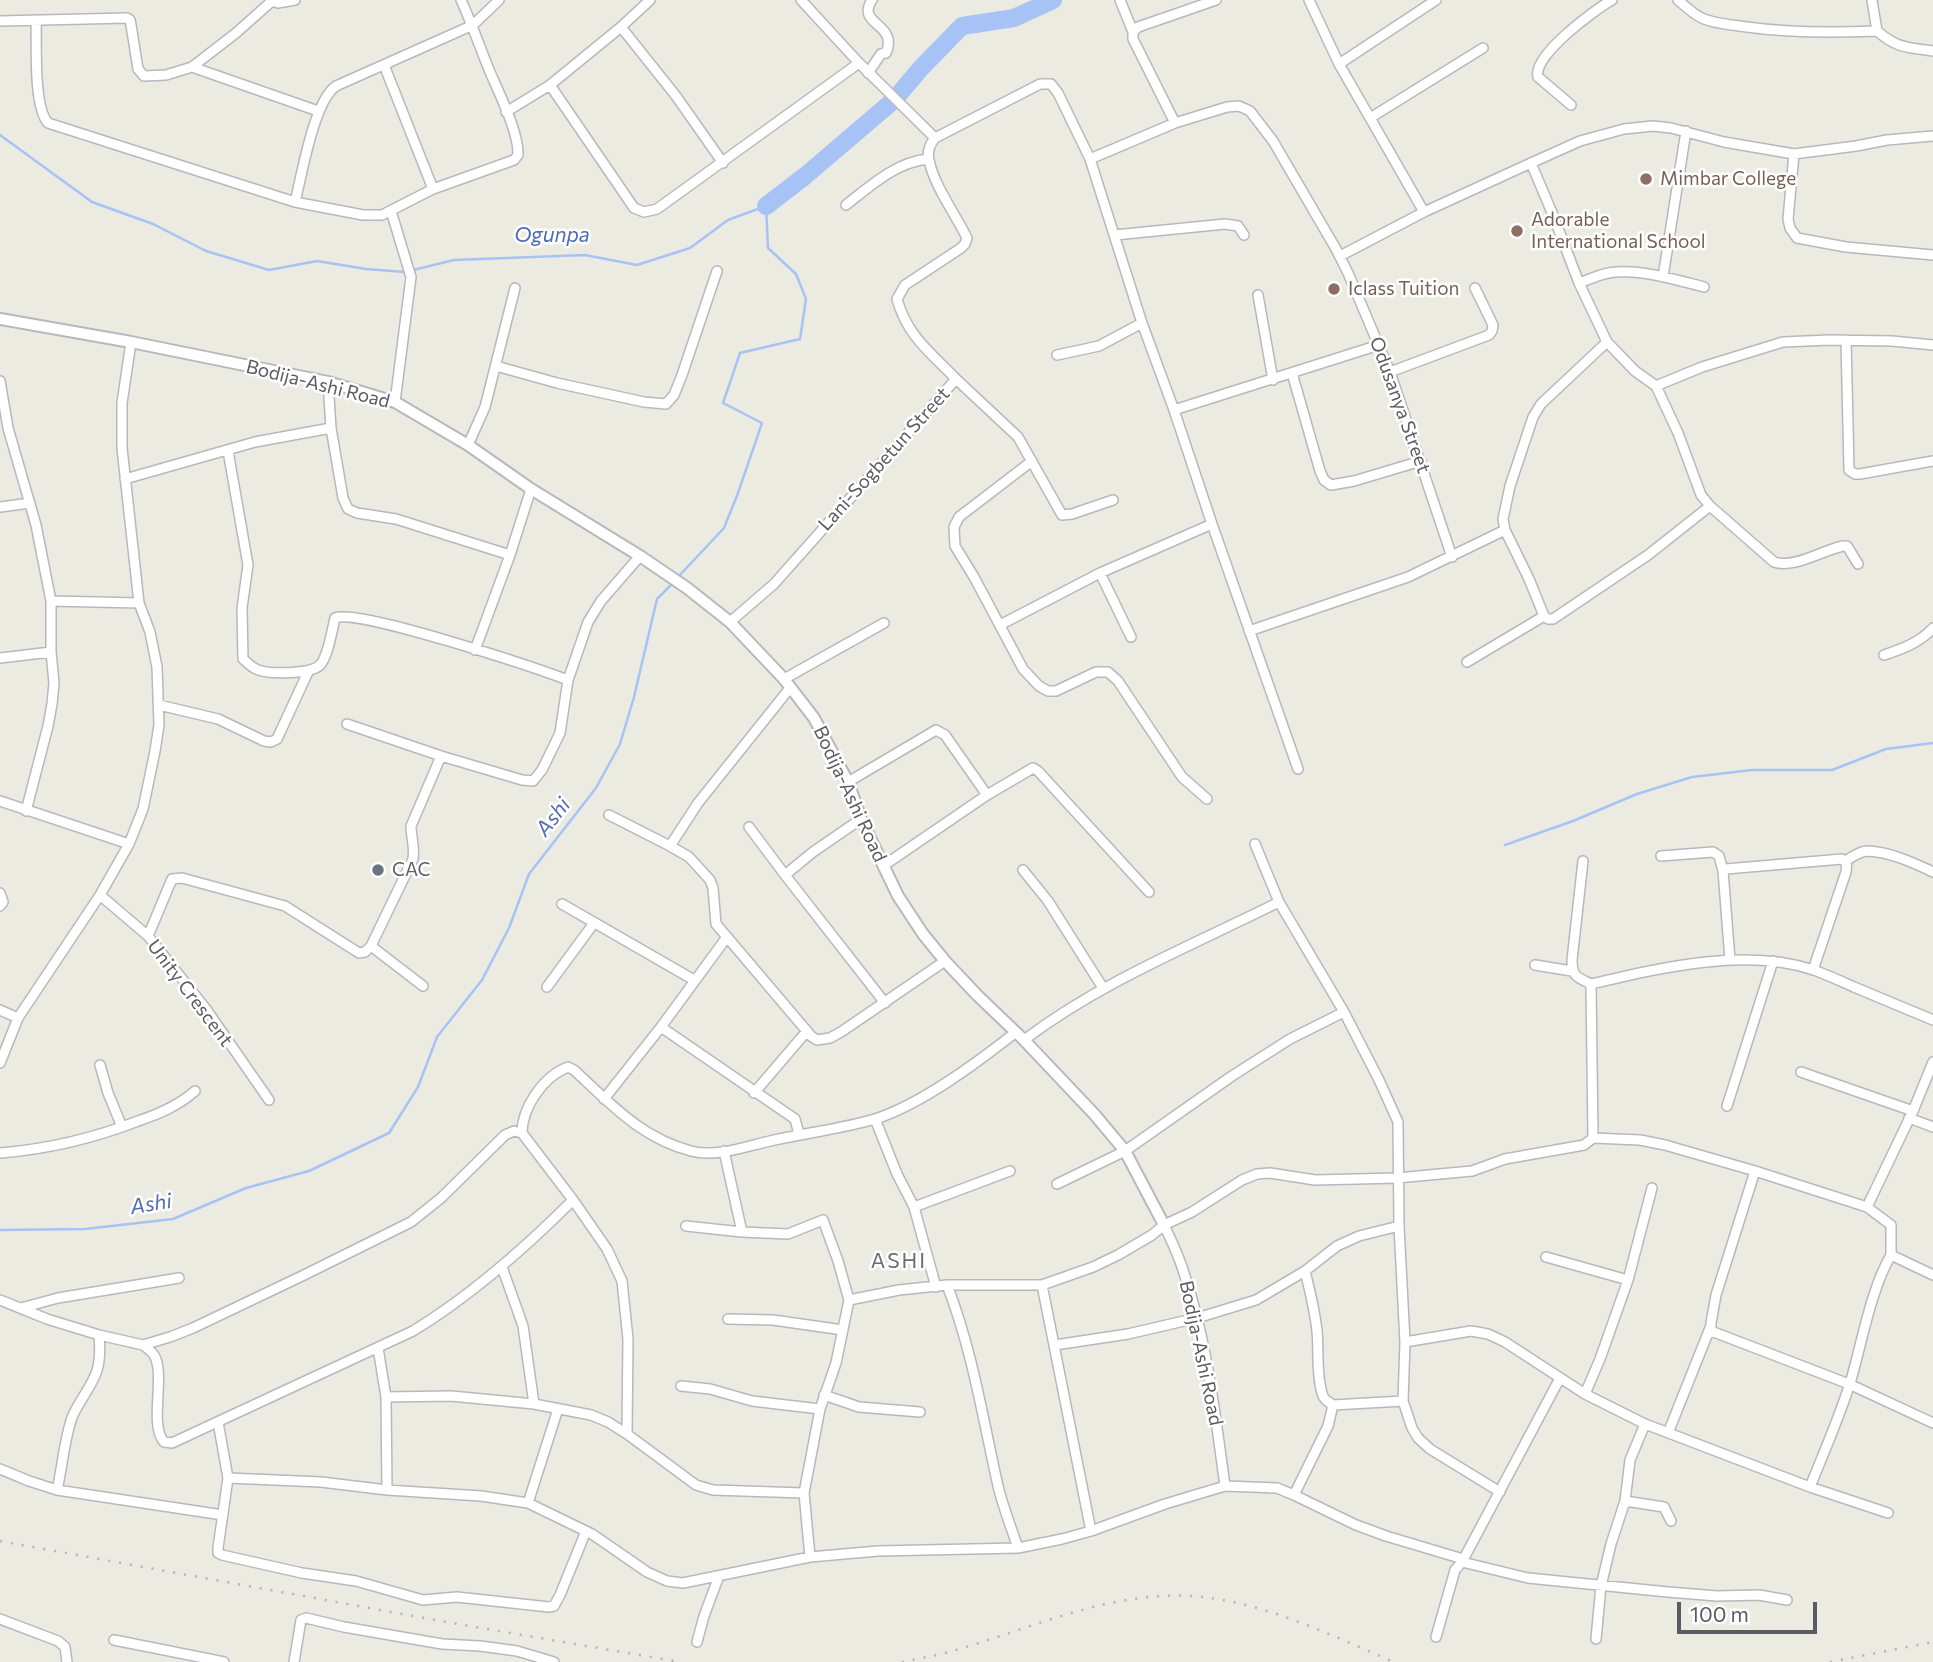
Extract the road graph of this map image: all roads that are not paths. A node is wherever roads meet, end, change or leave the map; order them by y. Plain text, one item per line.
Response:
1 (295, 0) edge
2 (461, 0) edge
3 (499, 0) edge
4 (650, 0) edge
5 (802, 0) edge
6 (872, 0) edge
7 (1120, 0) edge
8 (1216, 0) edge
9 (1309, 0) edge
10 (1436, 0) edge
11 (1612, 0) edge
12 (1678, 0) edge
13 (1872, 0) edge
14 (272, 1) edge
15 (0, 20) edge
16 (36, 20) junction
17 (473, 25) junction
18 (621, 27) junction
19 (1877, 31) junction
20 (1132, 32) junction
21 (1483, 48) dead end
22 (1933, 51) edge
23 (859, 64) junction
24 (384, 65) junction
25 (1339, 65) junction
26 (191, 67) junction
27 (868, 73) junction
28 (550, 85) junction
29 (1571, 105) dead end
30 (318, 111) junction
31 (506, 112) junction
32 (1370, 118) junction
33 (1175, 123) junction
34 (1686, 131) junction
35 (1933, 136) edge
36 (935, 138) junction
37 (1794, 153) junction
38 (928, 159) junction
39 (1090, 159) junction
40 (723, 163) junction
41 (1531, 163) junction
42 (433, 188) junction
43 (295, 202) junction
44 (846, 205) dead end
45 (391, 211) junction
46 (1424, 212) junction
47 (1244, 234) dead end
48 (1115, 235) junction
49 (1933, 255) edge
50 (1340, 256) junction
51 (717, 271) dead end
52 (1663, 277) junction
53 (1579, 283) junction
54 (1704, 287) dead end
55 (515, 288) dead end
56 (1475, 288) dead end
57 (1258, 295) dead end
58 (0, 319) edge
59 (1142, 323) junction
60 (1846, 340) junction
61 (131, 342) junction
62 (1607, 342) junction
63 (1379, 345) junction
64 (1933, 345) edge
65 (1057, 355) dead end
66 (496, 366) junction
67 (1390, 372) junction
68 (1292, 373) junction
69 (956, 379) junction
70 (1273, 380) junction
71 (0, 381) edge
72 (328, 382) junction
73 (1656, 386) junction
74 (395, 402) junction
75 (1174, 410) junction
76 (331, 428) junction
77 (468, 445) junction
78 (228, 451) junction
79 (1032, 461) junction
80 (1421, 461) junction
81 (1933, 461) edge
82 (125, 479) junction
83 (531, 489) junction
84 (1113, 500) dead end
85 (30, 503) junction
86 (1710, 506) junction
87 (0, 507) edge
88 (1212, 524) junction
89 (1505, 530) junction
90 (510, 555) junction
91 (640, 556) junction
92 (1452, 557) junction
93 (1858, 564) dead end
94 (1100, 573) junction
95 (51, 601) junction
96 (139, 603) junction
97 (1544, 616) junction
98 (730, 622) junction
99 (884, 623) dead end
100 (1000, 625) junction
101 (1933, 628) edge
102 (1250, 631) junction
103 (1131, 637) dead end
104 (475, 650) junction
105 (51, 652) junction
106 (1884, 655) dead end
107 (0, 658) edge
108 (1467, 662) dead end
109 (308, 672) junction
110 (568, 680) junction
111 (787, 683) junction
112 (159, 705) junction
113 (347, 724) dead end
114 (441, 756) junction
115 (1298, 769) dead end
116 (848, 782) junction
117 (987, 795) junction
118 (1207, 799) dead end
119 (0, 801) edge
120 (26, 811) junction
121 (610, 815) dead end
122 (861, 819) junction
123 (750, 827) dead end
124 (129, 844) junction
125 (1255, 844) dead end
126 (670, 846) junction
127 (1661, 856) dead end
128 (1583, 861) dead end
129 (1845, 861) junction
130 (883, 866) junction
131 (1023, 870) dead end
132 (1723, 870) junction
133 (1933, 872) edge
134 (785, 875) junction
135 (1149, 892) dead end
136 (0, 893) edge
137 (100, 895) junction
138 (1279, 902) junction
139 (562, 904) dead end
140 (0, 906) edge
141 (594, 923) junction
142 (148, 936) junction
143 (727, 937) junction
144 (371, 946) junction
145 (1730, 960) junction
146 (945, 961) junction
147 (1773, 961) junction
148 (1535, 965) dead end
149 (1813, 970) junction
150 (1572, 971) junction
151 (694, 980) junction
152 (1591, 984) junction
153 (424, 986) dead end
154 (547, 987) dead end
155 (1103, 988) junction
156 (885, 1003) junction
157 (0, 1010) edge
158 (1344, 1012) junction
159 (18, 1018) junction
160 (1933, 1020) edge
161 (661, 1027) junction
162 (807, 1031) junction
163 (1020, 1036) junction
164 (1933, 1062) edge
165 (0, 1063) edge
166 (100, 1065) dead end
167 (1801, 1072) dead end
168 (195, 1091) dead end
169 (754, 1093) junction
170 (604, 1099) junction
171 (268, 1100) dead end
172 (1727, 1106) dead end
173 (1911, 1114) junction
174 (875, 1119) junction
175 (122, 1127) junction
176 (1933, 1127) edge
177 (522, 1133) junction
178 (799, 1134) junction
179 (1593, 1138) junction
180 (724, 1151) junction
181 (1125, 1151) junction
182 (0, 1153) edge
183 (1010, 1171) dead end
184 (1755, 1171) junction
185 (1397, 1178) junction
186 (1057, 1184) dead end
187 (1652, 1188) dead end
188 (573, 1200) junction
189 (914, 1207) junction
190 (1867, 1207) junction
191 (1164, 1225) junction
192 (686, 1226) dead end
193 (1398, 1226) junction
194 (742, 1232) junction
195 (1891, 1255) junction
196 (1546, 1257) dead end
197 (502, 1267) junction
198 (1305, 1271) junction
199 (1933, 1275) edge
200 (179, 1278) dead end
201 (1628, 1280) junction
202 (947, 1285) junction
203 (1042, 1285) junction
204 (936, 1287) junction
205 (0, 1300) edge
206 (849, 1300) junction
207 (21, 1308) junction
208 (1197, 1318) junction
209 (728, 1319) dead end
210 (1710, 1328) junction
211 (843, 1329) junction
212 (99, 1335) junction
213 (1405, 1342) junction
214 (143, 1345) junction
215 (1055, 1345) junction
216 (378, 1348) junction
217 (1560, 1378) junction
218 (1849, 1384) junction
219 (681, 1386) dead end
220 (1585, 1394) junction
221 (824, 1395) junction
222 (386, 1397) junction
223 (1403, 1401) junction
224 (534, 1404) junction
225 (1333, 1405) junction
226 (558, 1409) junction
227 (820, 1409) junction
228 (920, 1412) dead end
229 (218, 1422) junction
230 (1933, 1423) edge
231 (1645, 1424) junction
232 (1668, 1433) junction
233 (627, 1434) junction
234 (0, 1469) edge
235 (228, 1478) junction
236 (1225, 1486) junction
237 (1810, 1487) junction
238 (57, 1490) junction
239 (387, 1490) junction
240 (1500, 1492) junction
241 (804, 1493) junction
242 (1294, 1495) junction
243 (1625, 1501) junction
244 (528, 1503) junction
245 (1888, 1513) dead end
246 (223, 1515) junction
247 (1671, 1521) dead end
248 (586, 1531) junction
249 (1091, 1531) junction
250 (1018, 1548) junction
251 (810, 1556) junction
252 (1463, 1561) junction
253 (719, 1576) junction
254 (1601, 1586) junction
255 (1787, 1600) dead end
256 (0, 1619) edge
257 (1436, 1637) dead end
258 (1596, 1639) dead end
259 (114, 1640) dead end
260 (697, 1642) dead end
261 (67, 1662) edge
262 (224, 1662) edge
263 (294, 1662) edge
264 (554, 1662) edge

1 - 14 street
2 - 17 street
3 - 17 street
4 - 18 street
5 - 23 street
6 - 27 street
7 - 20 street
8 - 20 street
9 - 25 street
10 - 25 street
11 - 29 street
12 - 19 street
13 - 19 street
14 - 26 street
15 - 16 street
16 - 26 street
16 - 43 street
17 - 24 street
17 - 31 street
18 - 28 street
18 - 40 street
19 - 22 street
20 - 33 street
21 - 32 street
23 - 27 street
23 - 40 street
24 - 30 street
24 - 42 street
25 - 32 street
26 - 30 street
27 - 36 street
28 - 31 street
28 - 40 street
30 - 43 street
31 - 42 street
32 - 46 street
33 - 39 street, Odusanya Street
33 - 50 street, Odusanya Street
34 - 37 street
34 - 41 street
34 - 52 street
35 - 37 street
36 - 38 street
36 - 39 street
37 - 49 street
38 - 44 street
38 - 69 street, Lani-Sogbetun Street
39 - 48 street
41 - 46 street
41 - 53 street
42 - 45 street
43 - 45 street
45 - 74 street
46 - 50 street
47 - 48 street
48 - 59 street
50 - 63 street, Odusanya Street
51 - 66 street
52 - 53 street
52 - 54 street
53 - 62 street
55 - 66 street
56 - 67 street
57 - 70 street
58 - 61 street, Bodija-Ashi Road
59 - 65 street
59 - 75 street
60 - 64 street
60 - 73 street
60 - 81 street
61 - 72 street, Bodija-Ashi Road
61 - 82 street
62 - 73 street
62 - 89 street
63 - 67 street, Odusanya Street
63 - 68 street
66 - 77 street
67 - 80 street, Odusanya Street
68 - 70 street
68 - 80 street
69 - 79 street
69 - 98 street, Lani-Sogbetun Street
70 - 75 street
71 - 85 street
72 - 74 street, Bodija-Ashi Road
72 - 76 street
73 - 86 street
74 - 77 street, Bodija-Ashi Road
75 - 88 street
76 - 78 street
76 - 90 street
77 - 83 street, Bodija-Ashi Road
78 - 82 street
78 - 109 street
79 - 84 street
79 - 100 street
80 - 92 street, Odusanya Street
82 - 96 street
83 - 90 street
83 - 91 street, Bodija-Ashi Road
85 - 87 street
85 - 95 street
86 - 93 street
86 - 97 street
88 - 94 street
88 - 102 street
89 - 92 street
89 - 97 street
90 - 104 street
91 - 98 street, Bodija-Ashi Road
91 - 110 street
92 - 102 street
94 - 100 street
94 - 103 street
95 - 96 street
95 - 105 street
96 - 112 street
97 - 108 street
98 - 111 street, Bodija-Ashi Road
99 - 111 street
100 - 118 street
101 - 106 street
102 - 115 street
104 - 109 street
104 - 110 street
105 - 107 street
105 - 120 street
109 - 112 street
110 - 114 street
111 - 116 street, Bodija-Ashi Road
111 - 126 street
112 - 124 street
113 - 114 street
114 - 144 street
116 - 117 street
116 - 122 street, Bodija-Ashi Road
117 - 130 street
117 - 135 street
119 - 120 street
120 - 124 street
121 - 126 street
122 - 130 street, Bodija-Ashi Road
122 - 134 street
123 - 134 street
124 - 137 street
125 - 138 street
126 - 143 street
127 - 132 street
128 - 150 street
129 - 132 street
129 - 133 street
129 - 149 street
130 - 146 street, Bodija-Ashi Road
131 - 155 street
132 - 145 street
134 - 156 street
136 - 140 street
137 - 142 street, Unity Crescent
137 - 159 street
138 - 155 street
138 - 158 street
139 - 141 street
141 - 151 street
141 - 154 street
142 - 144 street
142 - 171 street, Unity Crescent
143 - 151 street
143 - 162 street
144 - 153 street
145 - 147 street
145 - 152 street
146 - 156 street
146 - 163 street, Bodija-Ashi Road
147 - 149 street
147 - 172 street
148 - 150 street
149 - 160 street
150 - 152 street
151 - 161 street
152 - 179 street
155 - 163 street
156 - 162 street
157 - 159 street
158 - 181 street
158 - 185 street
159 - 165 street
161 - 169 street
161 - 170 street
162 - 169 street
163 - 174 street
163 - 181 street, Bodija-Ashi Road
164 - 173 street
166 - 175 street
167 - 173 street
168 - 175 street
169 - 178 street
170 - 177 street
170 - 180 street
173 - 176 street
173 - 190 street
174 - 178 street
174 - 189 street
175 - 182 street
177 - 188 street
177 - 214 street
178 - 180 street
179 - 184 street
179 - 185 street
180 - 194 street
181 - 186 street
181 - 191 street, Bodija-Ashi Road
183 - 189 street
184 - 190 street
184 - 210 street
185 - 191 street
185 - 193 street
187 - 201 street
188 - 197 street
188 - 233 street
189 - 204 street
190 - 195 street
191 - 203 street
191 - 208 street, Bodija-Ashi Road
192 - 194 street
193 - 198 street
193 - 213 street
194 - 206 street
195 - 199 street
195 - 218 street
196 - 201 street
197 - 216 street
197 - 224 street
198 - 208 street
198 - 225 street
200 - 207 street
201 - 220 street
202 - 203 street
202 - 204 street
202 - 250 street
203 - 215 street
204 - 206 street
205 - 207 street
206 - 211 street
207 - 212 street
208 - 215 street
208 - 236 street, Bodija-Ashi Road
209 - 211 street
210 - 218 street
210 - 232 street
211 - 221 street
212 - 214 street
212 - 238 street
213 - 217 street
213 - 223 street
214 - 229 street
215 - 249 street
216 - 222 street
216 - 229 street
217 - 220 street
217 - 240 street
218 - 230 street
218 - 237 street
219 - 227 street
220 - 231 street
221 - 227 street
221 - 228 street
222 - 224 street
222 - 239 street
223 - 225 street
223 - 240 street
224 - 226 street
225 - 242 street
226 - 233 street
226 - 244 street
227 - 241 street
229 - 235 street
231 - 232 street
231 - 243 street
232 - 237 street
233 - 241 street
234 - 238 street
235 - 239 street
235 - 246 street
236 - 242 street
236 - 249 street
237 - 245 street
238 - 246 street
239 - 244 street
240 - 252 street
241 - 251 street
242 - 252 street
243 - 247 street
243 - 254 street
244 - 248 street
246 - 248 street
248 - 253 street
249 - 250 street
250 - 251 street
251 - 253 street
252 - 254 street
252 - 257 street
253 - 260 street
254 - 255 street
254 - 258 street
256 - 261 street
259 - 262 street
263 - 264 street

